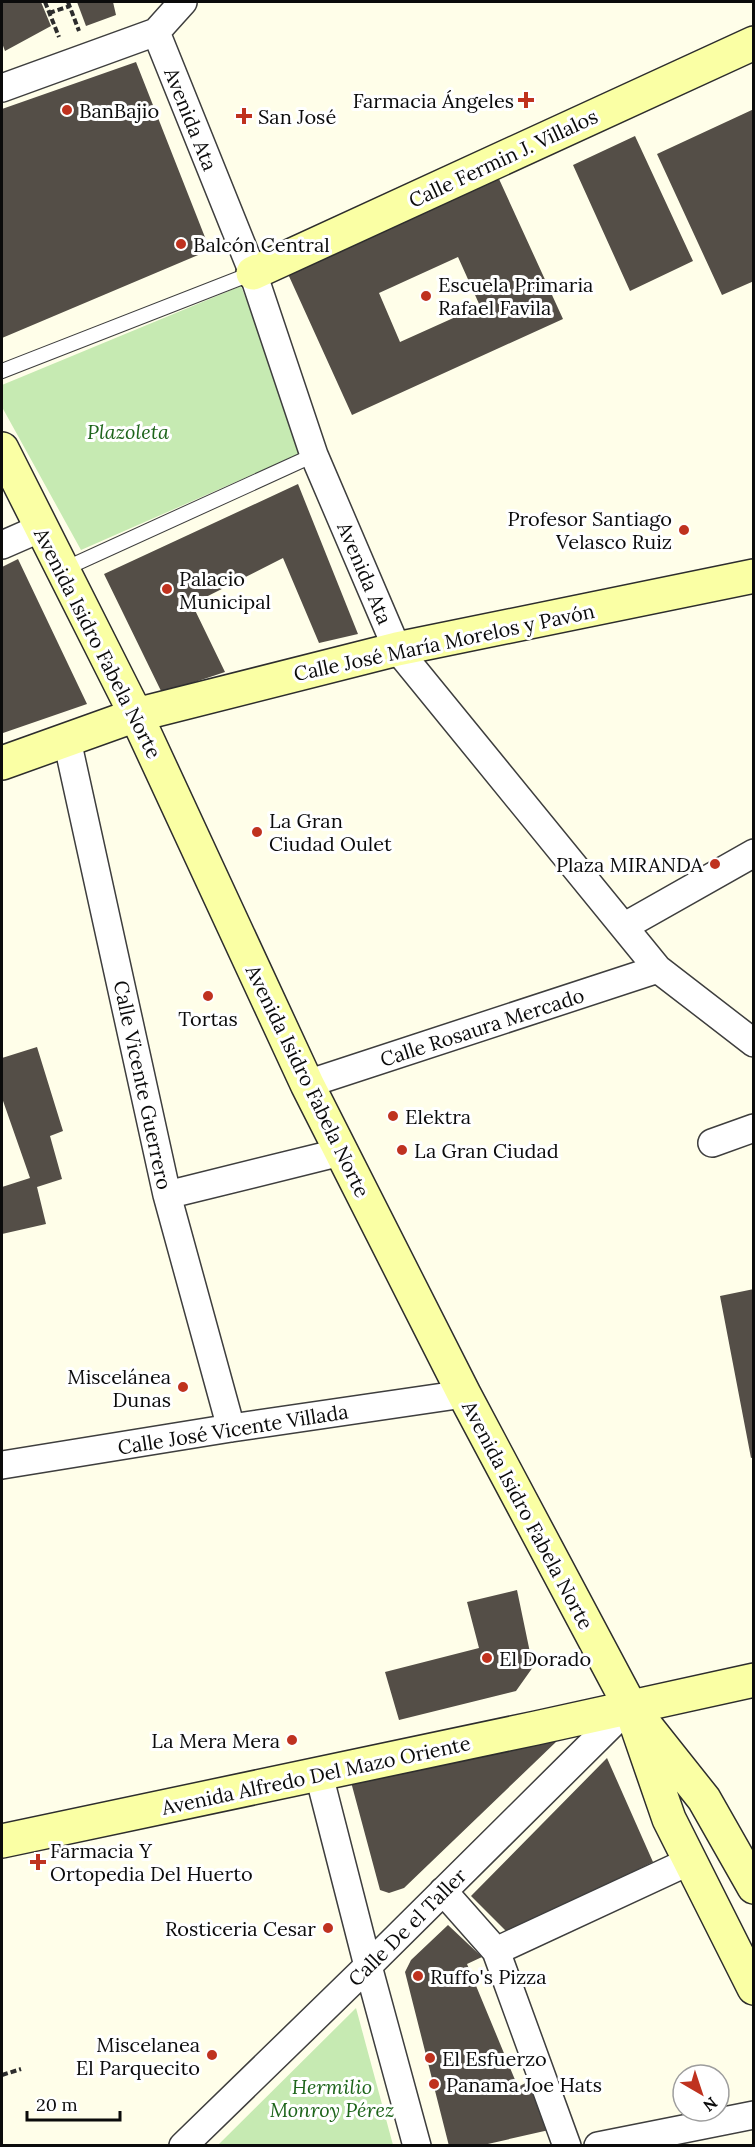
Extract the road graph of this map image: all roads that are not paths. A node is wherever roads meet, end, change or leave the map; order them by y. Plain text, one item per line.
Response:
1 (183, 2) edge
2 (156, 32) junction
3 (753, 43) edge
4 (2, 88) edge
5 (253, 273) junction
6 (2, 371) edge
7 (2, 449) edge
8 (314, 454) junction
9 (41, 528) junction
10 (2, 545) edge
11 (61, 570) junction
12 (753, 576) edge
13 (397, 649) junction
14 (136, 715) junction
15 (67, 740) junction
16 (2, 763) edge
17 (753, 853) edge
18 (625, 926) junction
19 (658, 969) junction
20 (753, 1043) edge
21 (307, 1084) junction
22 (753, 1128) edge
23 (712, 1143) dead end
24 (341, 1152) junction
25 (167, 1195) junction
26 (464, 1394) junction
27 (231, 1428) junction
28 (2, 1465) edge
29 (753, 1680) edge
30 (630, 1706) junction
31 (319, 1775) junction
32 (2, 1841) edge
33 (690, 1861) junction
34 (753, 1887) edge
35 (443, 1891) junction
36 (496, 1951) junction
37 (368, 1966) junction
38 (753, 1988) edge
39 (753, 2115) edge
40 (183, 2145) edge
41 (417, 2145) edge
42 (567, 2145) edge
43 (598, 2145) edge

1 - 2 street
2 - 4 street
2 - 5 street, Avenida Ata
3 - 5 main road, Calle Fermin J. Villalos
5 - 6 lane
5 - 8 street, Avenida Ata
7 - 9 main road, Avenida Isidro Fabela Norte
8 - 11 lane
8 - 13 street, Avenida Ata
9 - 10 street
9 - 11 main road, Avenida Isidro Fabela Norte
11 - 14 main road, Avenida Isidro Fabela Norte
12 - 13 main road, Calle José María Morelos y Pavón
13 - 14 main road, Calle José María Morelos y Pavón
13 - 18 street, Avenida Ata
14 - 15 main road, Calle José María Morelos y Pavón
14 - 21 main road, Avenida Isidro Fabela Norte
15 - 16 main road, Calle José María Morelos y Pavón
15 - 25 street, Calle Vicente Guerrero
17 - 18 street
18 - 19 street, Avenida Ata
19 - 20 street, Avenida Ata
19 - 21 street, Calle Rosaura Mercado
21 - 24 main road, Avenida Isidro Fabela Norte
22 - 23 street
24 - 25 street
24 - 26 main road, Avenida Isidro Fabela Norte
25 - 27 street, Calle Vicente Guerrero
26 - 27 street, Calle José Vicente Villada
26 - 30 main road, Avenida Isidro Fabela Norte
27 - 28 street, Calle José Vicente Villada
29 - 30 main road, Avenida Alfredo Del Mazo Oriente
30 - 31 main road, Avenida Alfredo Del Mazo Oriente
30 - 33 main road, Avenida Isidro Fabela Norte
30 - 34 main road, Avenida Isidro Fabela Norte
30 - 35 street, Calle De el Taller
31 - 32 main road, Avenida Alfredo Del Mazo Oriente
31 - 37 street
33 - 36 street
33 - 38 main road, Avenida Isidro Fabela Norte
35 - 36 street
35 - 37 street, Calle De el Taller
36 - 42 street
37 - 40 street, Calle De el Taller
37 - 41 street
39 - 43 street

